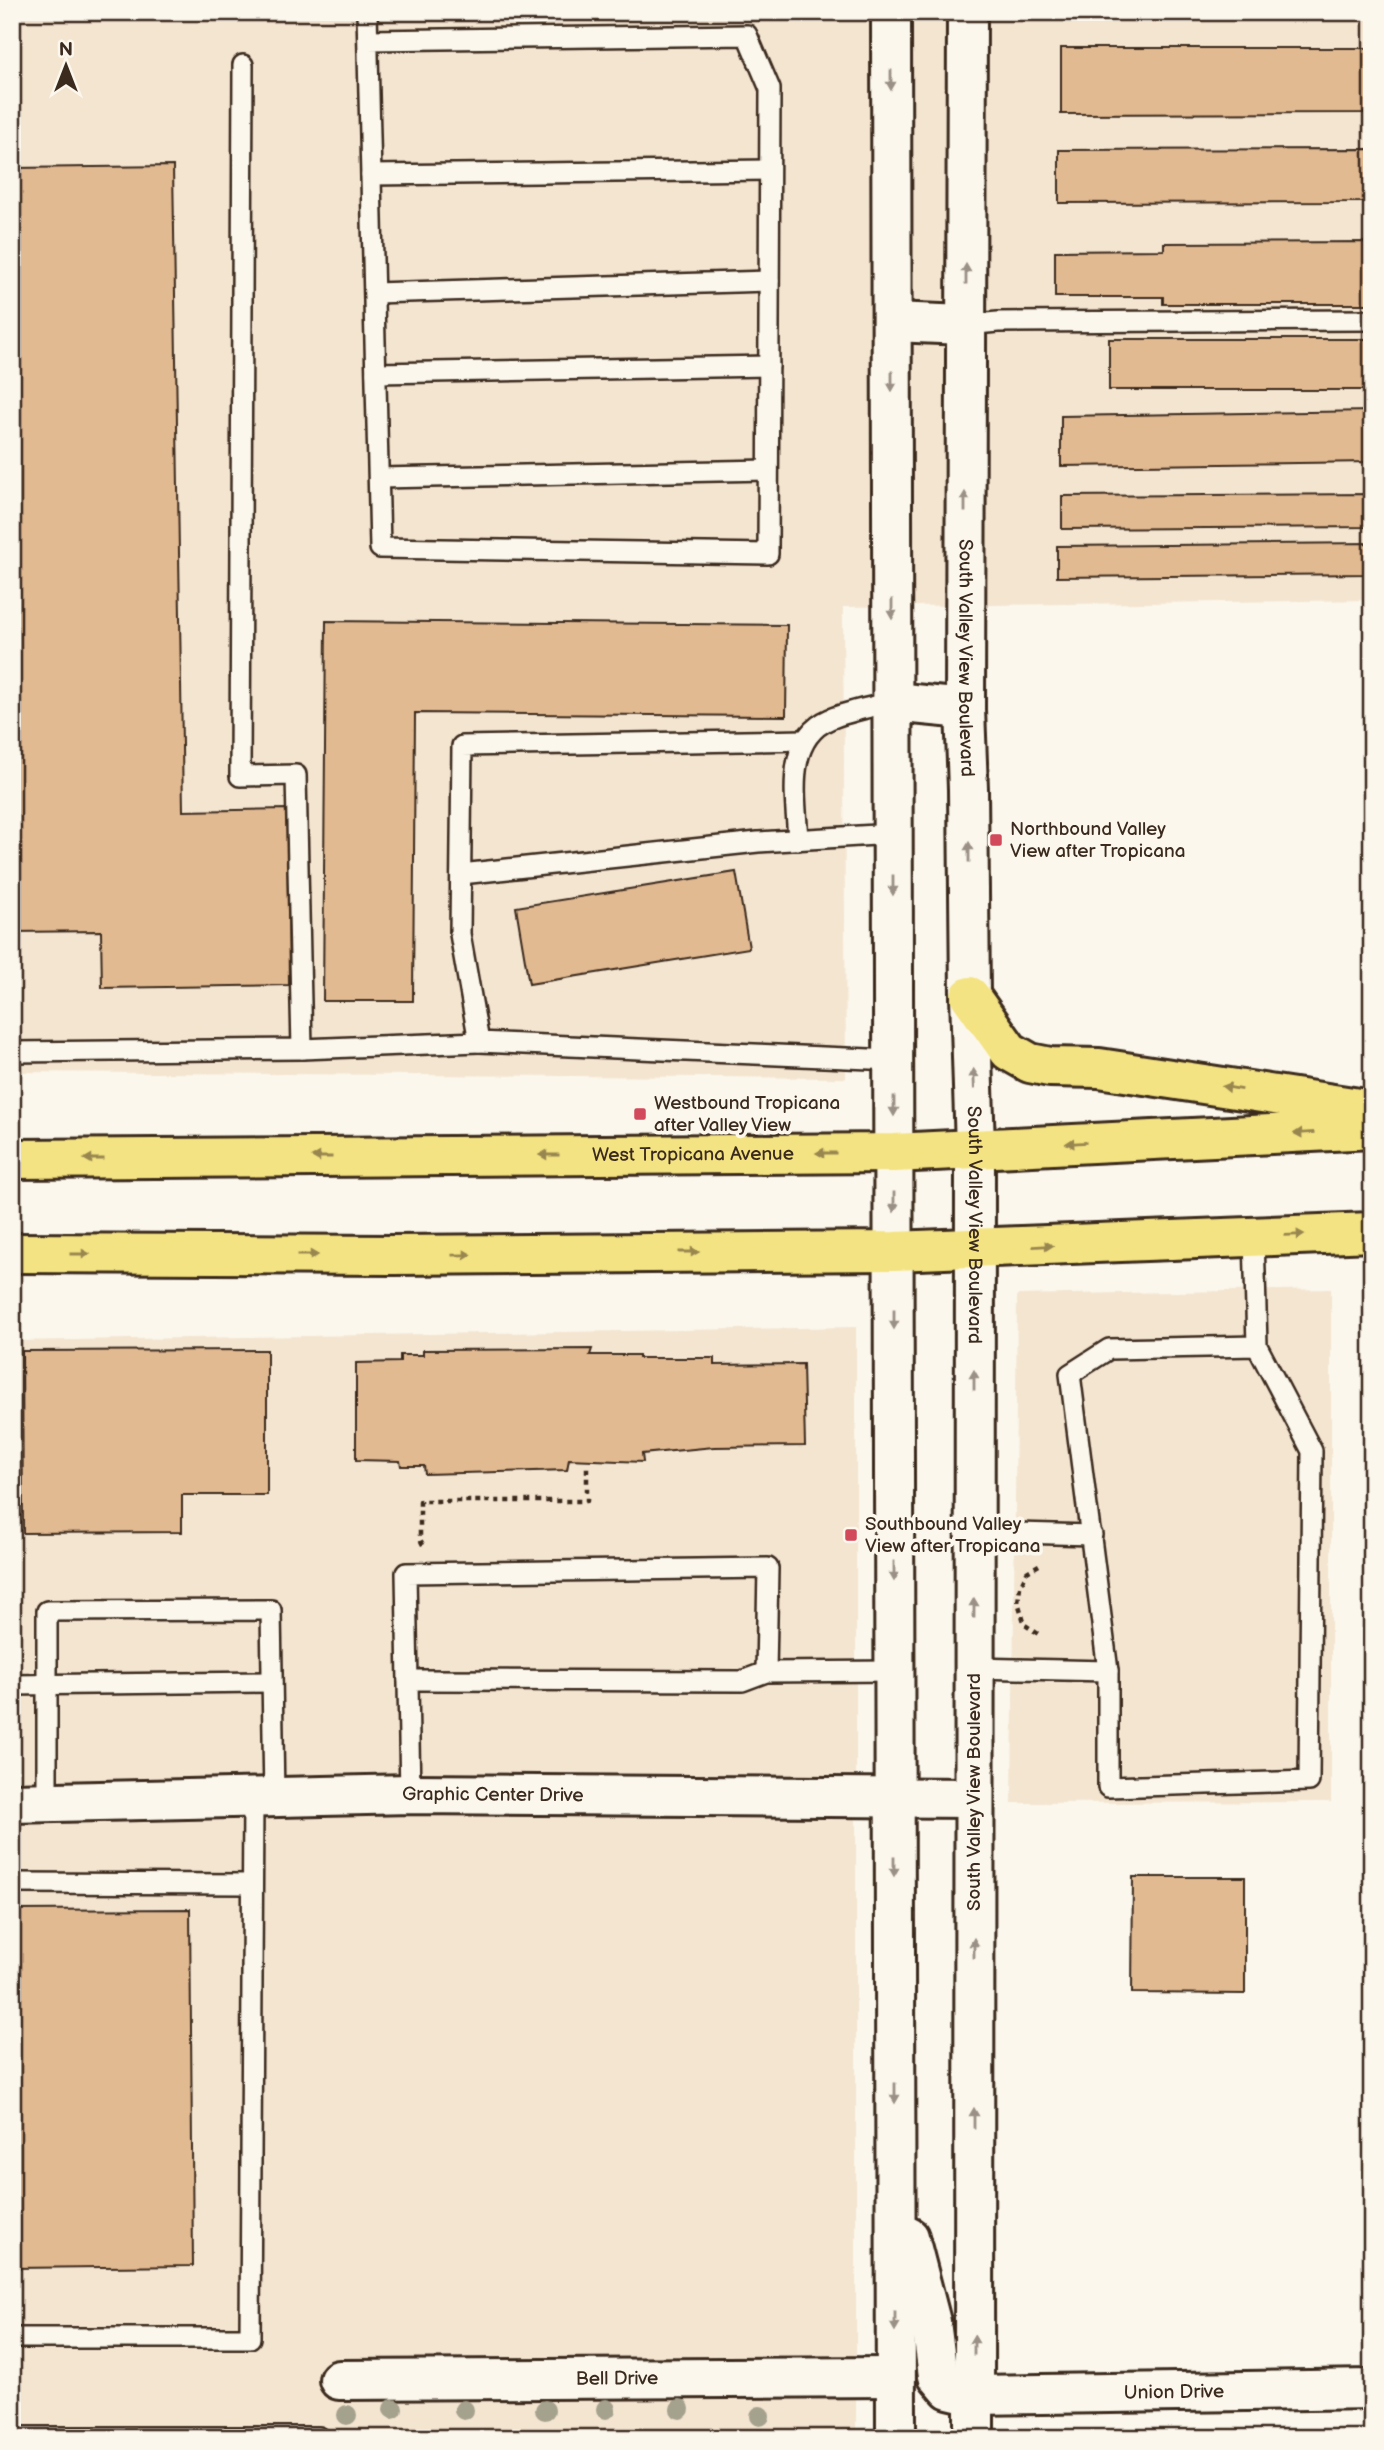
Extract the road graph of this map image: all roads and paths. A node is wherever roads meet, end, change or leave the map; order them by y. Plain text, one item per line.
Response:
1 (368, 12) edge
2 (891, 12) edge
3 (967, 12) edge
4 (368, 40) junction
5 (243, 65) dead end
6 (769, 170) junction
7 (371, 175) junction
8 (769, 281) junction
9 (374, 293) junction
10 (1372, 320) edge
11 (892, 322) junction
12 (965, 325) junction
13 (769, 366) junction
14 (376, 373) junction
15 (768, 470) junction
16 (379, 478) junction
17 (893, 702) junction
18 (965, 709) junction
19 (805, 740) junction
20 (893, 834) junction
21 (798, 840) junction
22 (461, 874) junction
23 (970, 996) junction
24 (479, 1042) junction
25 (302, 1049) junction
26 (12, 1052) edge
27 (893, 1060) junction
28 (1372, 1110) edge
29 (1372, 1129) edge
30 (975, 1147) junction
31 (894, 1153) junction
32 (12, 1159) edge
33 (1372, 1232) edge
34 (1254, 1236) junction
35 (975, 1249) junction
36 (894, 1251) junction
37 (12, 1253) edge
38 (1257, 1346) junction
39 (587, 1464) dead end
40 (420, 1501) dead end
41 (974, 1532) junction
42 (1092, 1535) junction
43 (1042, 1563) dead end
44 (1040, 1635) dead end
45 (974, 1668) junction
46 (894, 1671) junction
47 (1108, 1671) junction
48 (766, 1672) junction
49 (408, 1680) junction
50 (272, 1682) junction
51 (12, 1685) edge
52 (47, 1685) junction
53 (410, 1794) junction
54 (264, 1798) junction
55 (894, 1798) junction
56 (974, 1798) junction
57 (30, 1803) edge
58 (12, 1883) edge
59 (252, 1884) junction
60 (895, 2181) junction
61 (12, 2338) edge
62 (895, 2377) junction
63 (339, 2380) dead end
64 (1372, 2389) edge
65 (974, 2395) junction
66 (13, 2437) edge
67 (111, 2437) edge
68 (177, 2437) edge
69 (319, 2437) edge
70 (895, 2438) edge
71 (974, 2438) edge

1 - 4 lane
2 -> 11 main road
12 -> 3 main road, South Valley View Boulevard
4 - 6 lane
4 - 7 lane
5 - 25 lane
6 - 7 lane
6 - 8 lane
7 - 9 lane
8 - 9 lane
8 - 13 lane
9 - 14 lane
10 - 12 lane
11 - 12 main road
11 -> 17 main road
18 -> 12 main road, South Valley View Boulevard
13 - 14 lane
13 - 15 lane
14 - 16 lane
15 - 16 lane
15 - 16 lane
17 - 18 main road
17 - 19 lane
17 - 20 main road
23 -> 18 main road, South Valley View Boulevard
19 - 21 lane
19 - 22 lane
20 - 21 lane
20 -> 27 main road
21 - 22 lane
22 - 24 lane
28 -> 23 main road
30 -> 23 main road, South Valley View Boulevard
24 - 25 lane
24 - 27 lane
25 - 26 lane
27 -> 31 main road
29 -> 30 main road, West Tropicana Avenue
30 - 31 main road, West Tropicana Avenue
30 - 35 main road, South Valley View Boulevard
31 -> 32 main road, West Tropicana Avenue
31 -> 36 main road
34 -> 33 main road
35 -> 34 main road
34 - 38 lane
35 - 36 main road
41 -> 35 main road, South Valley View Boulevard
37 -> 36 main road
36 -> 46 main road
38 - 42 lane
38 - 47 lane
39 - 40 path
41 - 42 lane
45 -> 41 main road, South Valley View Boulevard
42 - 47 lane
43 - 44 path
45 - 47 lane
45 - 56 main road, South Valley View Boulevard
46 - 48 lane
46 - 55 main road
48 - 49 lane
48 - 49 lane
49 - 53 lane
50 - 52 lane
50 - 52 lane
50 - 54 lane
51 - 52 lane
52 - 57 lane
53 - 54 main road, Graphic Center Drive
53 - 55 main road, Graphic Center Drive
54 - 57 main road, Graphic Center Drive
54 - 59 lane
55 - 56 main road, Graphic Center Drive
55 -> 60 main road
65 -> 56 main road, South Valley View Boulevard
58 - 59 lane
59 - 61 lane
60 -> 62 main road
60 - 65 main road
62 - 63 main road, Bell Drive
62 - 70 main road
64 - 65 main road, Union Drive
65 - 71 main road, South Valley View Boulevard
66 - 67 lane
67 - 68 lane
68 - 69 lane

